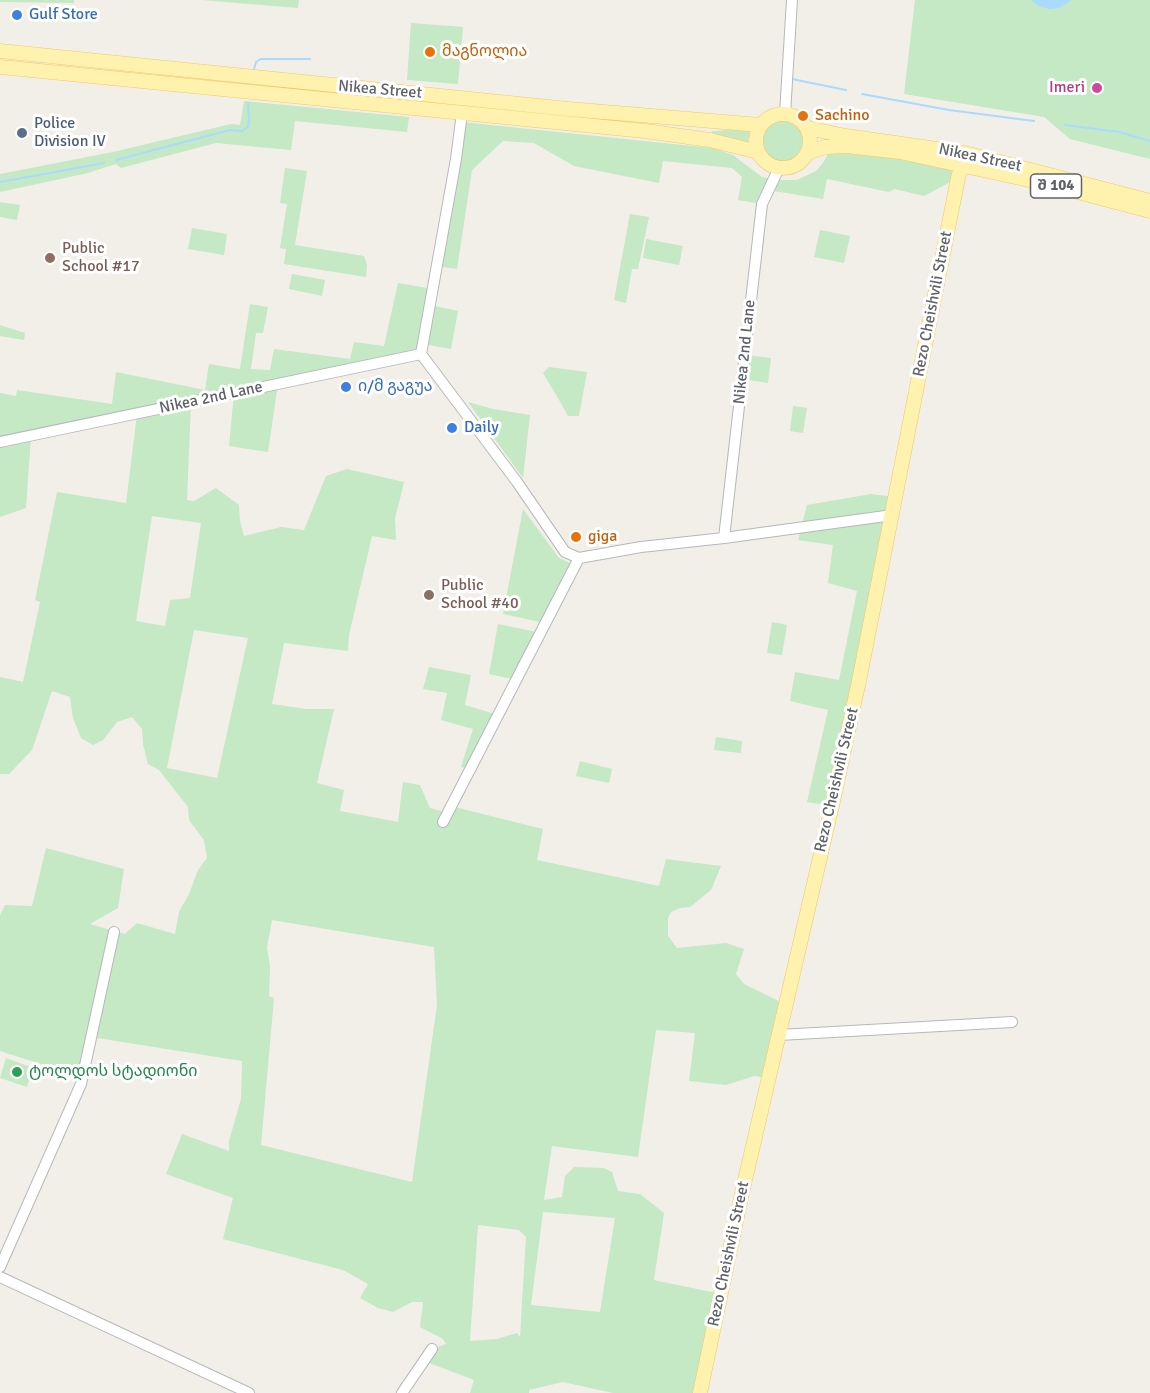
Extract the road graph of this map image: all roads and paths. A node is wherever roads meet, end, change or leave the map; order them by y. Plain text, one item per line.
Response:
1 (792, 0) edge
2 (0, 51) edge
3 (69, 58) junction
4 (0, 67) edge
5 (67, 74) junction
6 (462, 113) junction
7 (785, 114) junction
8 (760, 125) junction
9 (807, 128) junction
10 (758, 152) junction
11 (807, 153) junction
12 (963, 158) junction
13 (778, 168) junction
14 (1150, 201) edge
15 (1150, 211) edge
16 (421, 354) junction
17 (0, 442) edge
18 (892, 515) junction
19 (724, 538) junction
20 (579, 558) junction
21 (443, 822) dead end
22 (114, 932) dead end
23 (1012, 1022) dead end
24 (778, 1035) junction
25 (0, 1267) edge
26 (0, 1277) edge
27 (432, 1349) dead end
28 (249, 1393) edge
29 (402, 1393) edge
30 (700, 1393) edge

1 - 7 street
2 - 3 main road, Nikea Street
3 - 5 main road
3 - 8 main road, Nikea Street
4 - 5 main road, Nikea Street
5 - 6 main road, Nikea Street
6 - 10 main road, Nikea Street
6 - 16 street
7 - 8 main road, Nikea Street
7 - 9 main road, Nikea Street
8 - 10 main road
9 - 11 main road
9 - 12 main road, Nikea Street
10 - 13 main road, Nikea Street
11 - 12 main road, Nikea Street
11 - 13 main road, Nikea Street
12 - 14 main road, Nikea Street / შ 104
12 - 15 main road, Nikea Street / შ 104
12 - 18 main road, Rezo Cheishvili Street
13 - 19 street, Nikea 2nd Lane
16 - 17 street, Nikea 2nd Lane
16 - 20 street
18 - 19 street
18 - 24 main road, Rezo Cheishvili Street
19 - 20 street
20 - 21 street
22 - 25 street
23 - 24 street
24 - 30 main road, Rezo Cheishvili Street
26 - 28 street
27 - 29 street

